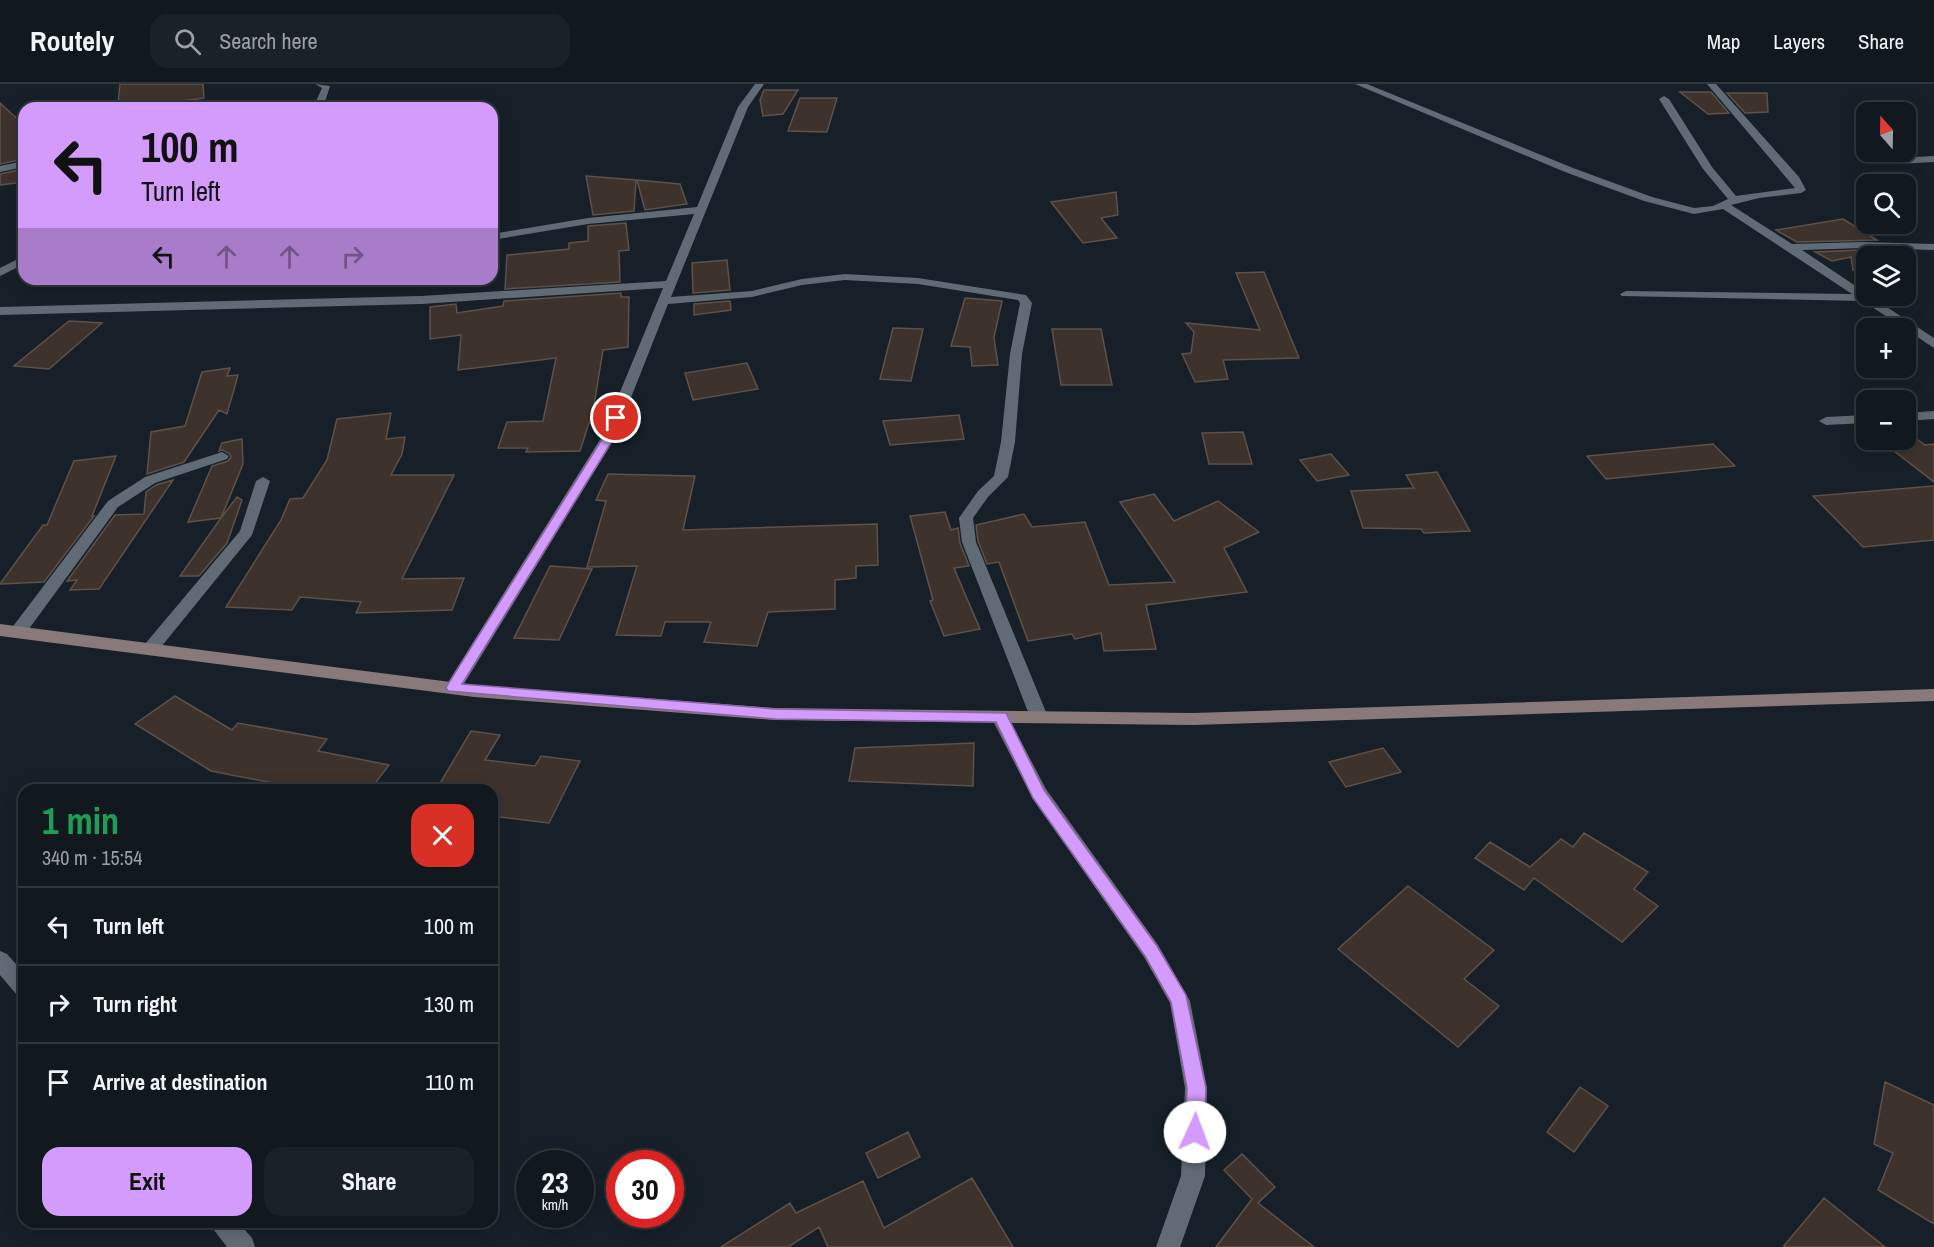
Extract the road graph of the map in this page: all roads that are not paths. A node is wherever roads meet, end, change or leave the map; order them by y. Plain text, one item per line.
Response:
1 (319, 84) edge
2 (760, 84) edge
3 (1359, 84) edge
4 (1712, 84) edge
5 (1664, 99) dead end
6 (321, 102) edge
7 (1934, 159) edge
8 (1916, 160) edge
9 (18, 165) edge
10 (0, 169) edge
11 (1729, 203) junction
12 (701, 210) junction
13 (498, 236) edge
14 (1790, 247) junction
15 (1934, 247) edge
16 (18, 262) edge
17 (0, 273) edge
18 (672, 284) junction
19 (1856, 293) edge
20 (1626, 294) dead end
21 (1856, 298) edge
22 (665, 301) junction
23 (1875, 306) edge
24 (0, 311) edge
25 (1934, 344) edge
26 (1934, 415) edge
27 (1916, 416) edge
28 (1856, 420) edge
29 (1826, 421) dead end
30 (222, 456) dead end
31 (263, 481) dead end
32 (0, 630) edge
33 (17, 633) junction
34 (151, 648) junction
35 (453, 688) junction
36 (1934, 694) edge
37 (1000, 717) junction
38 (1039, 717) junction
39 (0, 960) edge
40 (18, 981) edge
41 (227, 1228) edge
42 (243, 1247) edge
43 (1168, 1247) edge

1 - 6 street
2 - 12 street
3 - 11 street
4 - 11 street
5 - 11 street
7 - 8 street
9 - 10 street
11 - 14 street
12 - 13 street
12 - 18 street
14 - 15 street
14 - 19 street
16 - 17 street
18 - 22 street
18 - 24 street
20 - 21 street
22 - 35 street
22 - 38 street
23 - 25 street
26 - 27 street
28 - 29 street
30 - 33 street
31 - 34 street
32 - 33 main road
33 - 34 main road
34 - 35 main road
35 - 37 main road
36 - 38 main road
37 - 38 main road
37 - 43 street
39 - 40 street
41 - 42 street

